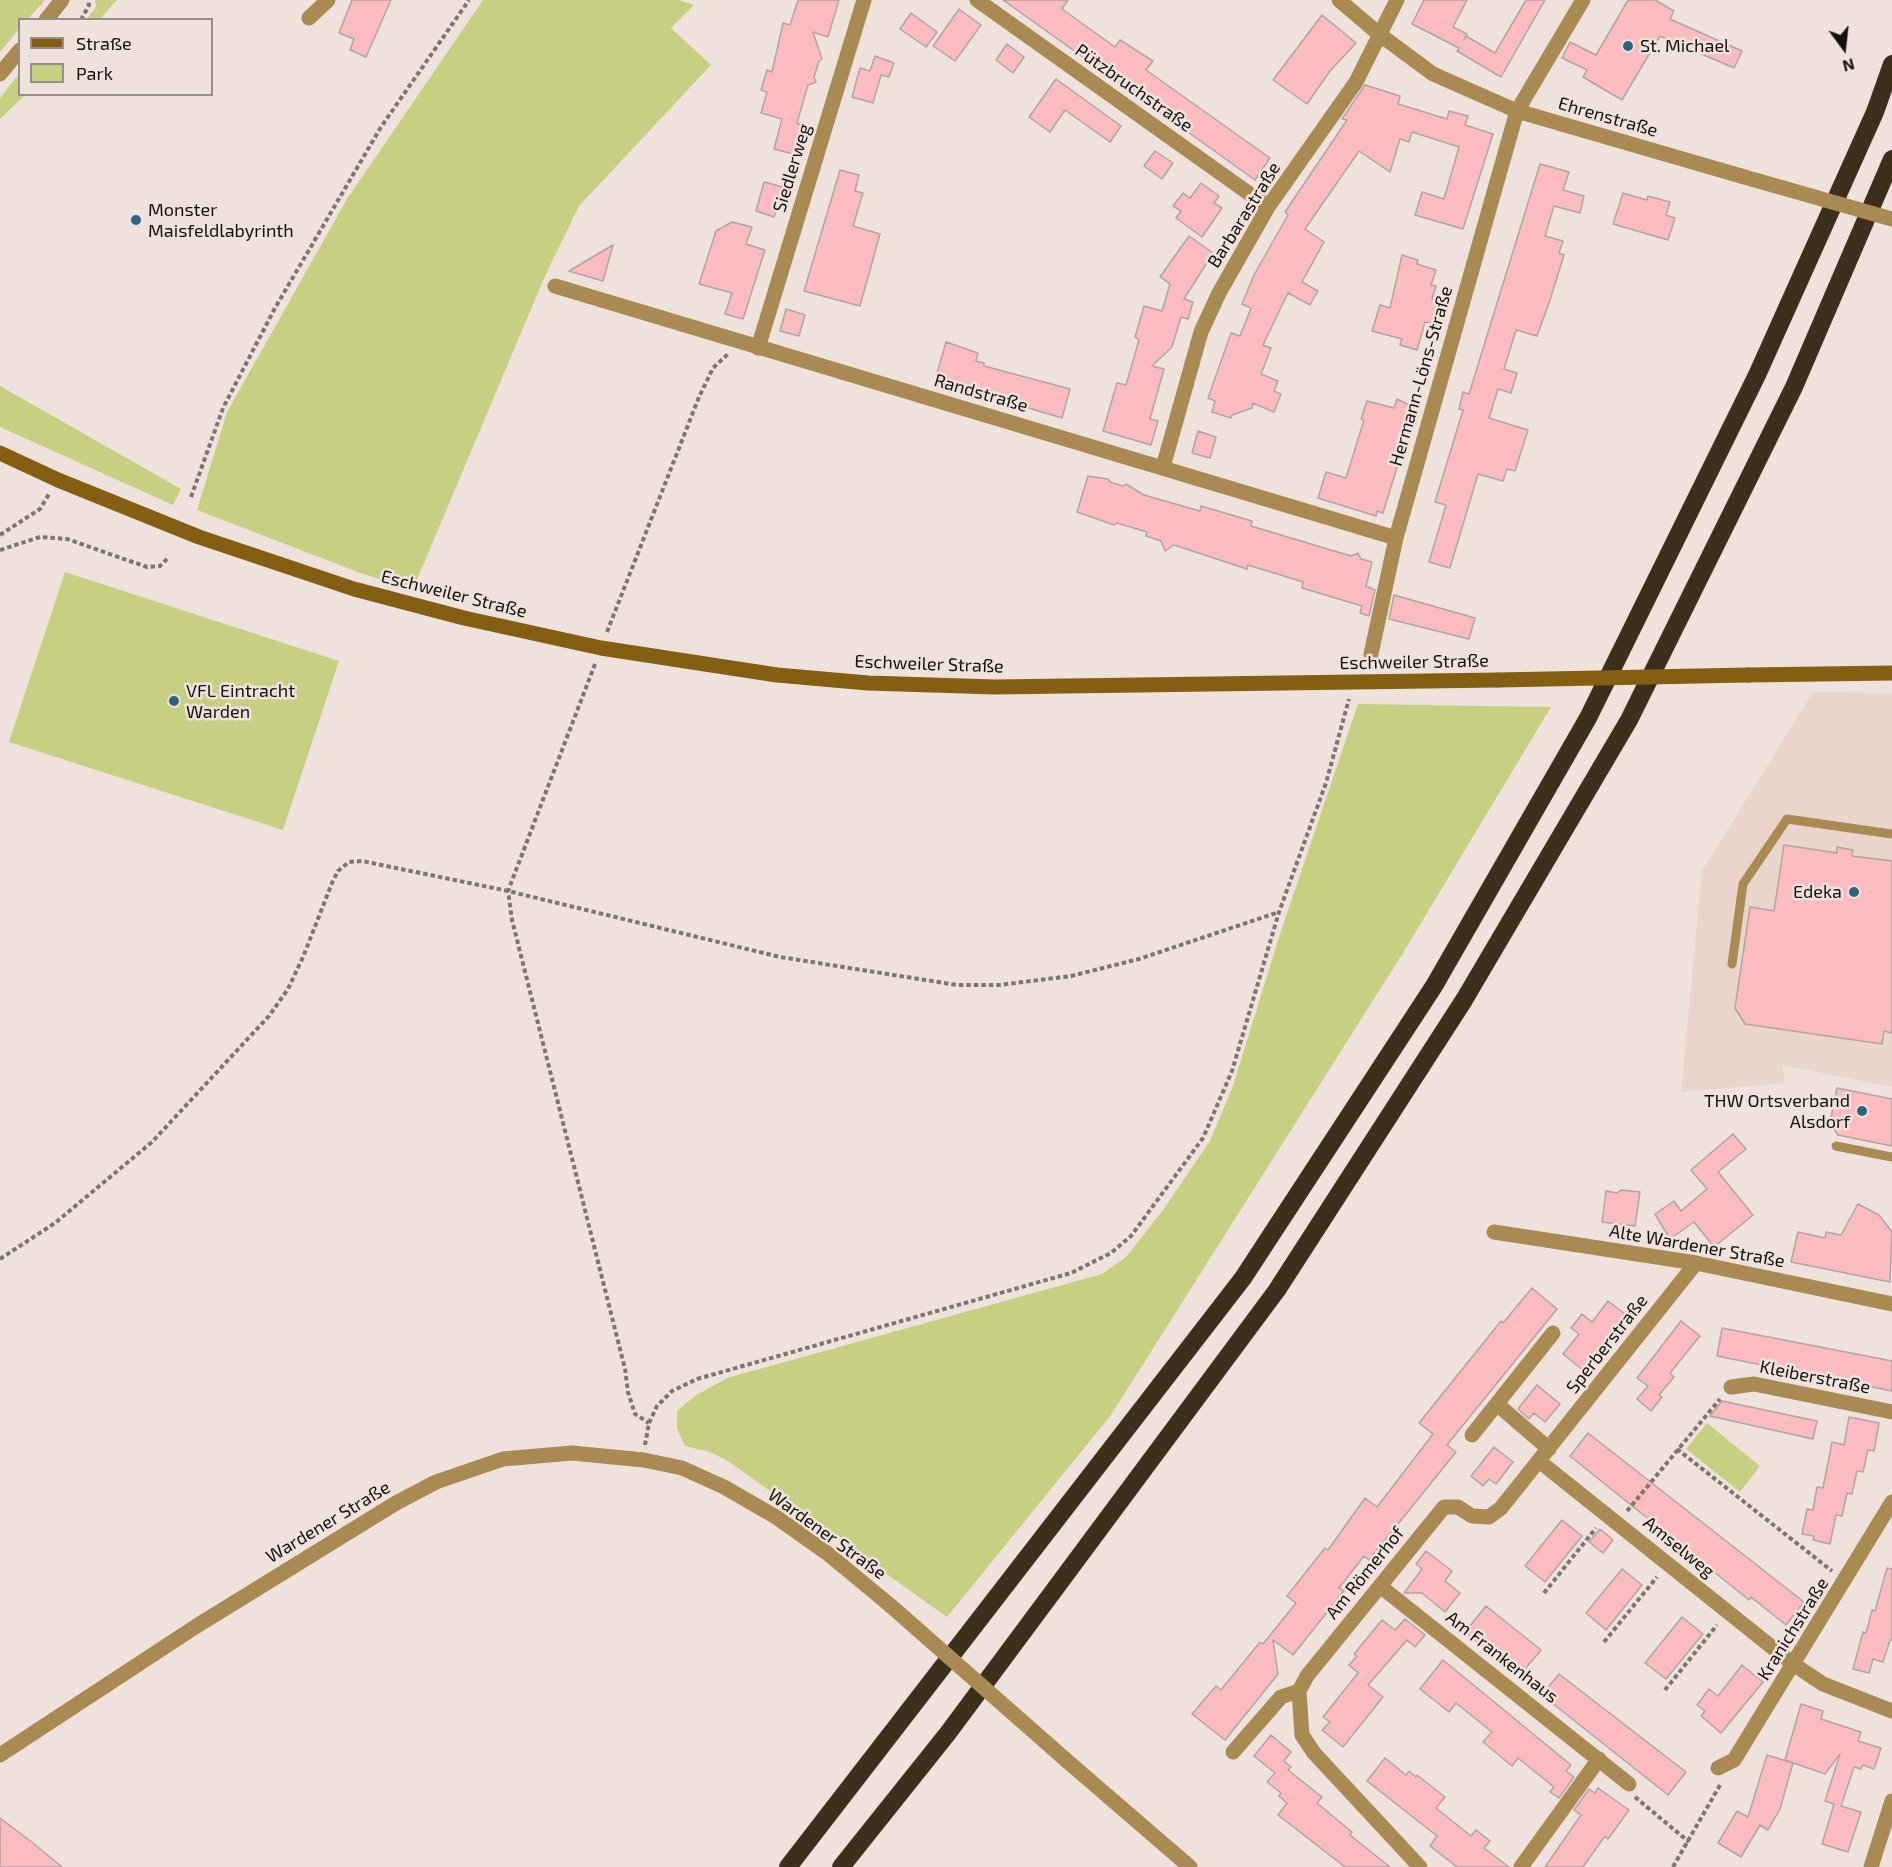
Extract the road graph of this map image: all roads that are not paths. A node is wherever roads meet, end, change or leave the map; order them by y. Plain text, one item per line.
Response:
1 (62, 0) edge
2 (328, 0) edge
3 (864, 0) edge
4 (977, 0) edge
5 (1339, 0) edge
6 (1397, 0) edge
7 (1583, 0) edge
8 (48, 18) edge
9 (309, 18) dead end
10 (1379, 34) junction
11 (18, 53) edge
12 (1892, 64) edge
13 (0, 74) edge
14 (1517, 111) junction
15 (1892, 159) edge
16 (1268, 207) junction
17 (1892, 219) edge
18 (555, 286) dead end
19 (751, 346) junction
20 (0, 453) edge
21 (1163, 467) junction
22 (1396, 538) junction
23 (1371, 654) dead end
24 (1892, 673) edge
25 (1892, 834) edge
26 (1732, 964) dead end
27 (1836, 1146) dead end
28 (1892, 1156) edge
29 (1494, 1232) dead end
30 (1696, 1263) junction
31 (1892, 1304) edge
32 (1553, 1333) dead end
33 (1731, 1387) road end
34 (1497, 1404) junction
35 (1892, 1412) edge
36 (1472, 1435) dead end
37 (1549, 1449) junction
38 (1539, 1461) junction
39 (1892, 1503) edge
40 (1472, 1516) joint
41 (1380, 1586) junction
42 (1793, 1664) junction
43 (1299, 1691) junction
44 (1892, 1711) edge
45 (1233, 1752) dead end
46 (0, 1755) edge
47 (1599, 1759) junction
48 (1718, 1768) road end
49 (1629, 1784) road end
50 (1892, 1801) edge
51 (788, 1867) edge
52 (841, 1867) edge
53 (1190, 1867) edge
54 (1420, 1867) edge
55 (1521, 1867) edge
56 (1871, 1867) edge

1 - 8 street
2 - 9 street
3 - 19 street, Siedlerweg
4 - 16 street, Pützbruchstraße
5 - 10 street, Ehrenstraße
6 - 10 street, Barbarastraße
7 - 14 street, Hermann-Löns-Straße
10 - 14 street, Ehrenstraße
10 - 16 street, Barbarastraße
11 - 13 street
12 - 51 highway
14 - 17 street, Ehrenstraße, bridge
14 - 22 street, Hermann-Löns-Straße
15 - 52 highway
16 - 21 street, Barbarastraße
18 - 19 street, Randstraße
19 - 21 street, Randstraße
20 - 24 street, Eschweiler Straße, bridge
21 - 22 street, Randstraße
22 - 23 street, Hermann-Löns-Straße
25 - 26 lane
27 - 28 lane
29 - 30 street, Alte Wardener Straße
30 - 31 street, Alte Wardener Straße
30 - 37 street, Sperberstraße
32 - 34 street
33 - 35 street, Kleiberstraße
34 - 36 street
34 - 37 street
37 - 38 street, Sperberstraße
38 - 40 street, Sperberstraße
38 - 42 street, Amselweg
39 - 42 street, Kranichstraße
40 - 41 street, Am Römerhof
41 - 43 street, Am Römerhof
41 - 47 street, Am Frankenhaus
42 - 44 street, Amselweg
42 - 48 street, Kranichstraße
43 - 45 street, Am Römerhof
43 - 54 street
46 - 53 street, Wardener Straße, bridge
47 - 49 street, Am Frankenhaus
47 - 55 street
50 - 56 street

